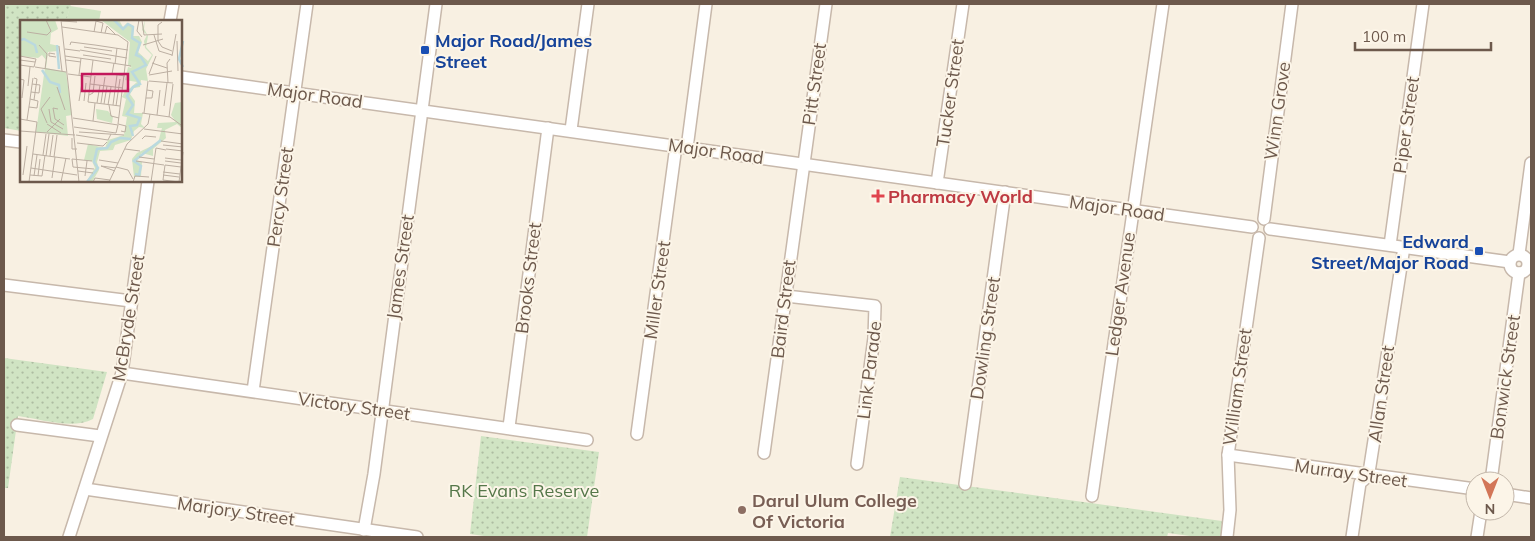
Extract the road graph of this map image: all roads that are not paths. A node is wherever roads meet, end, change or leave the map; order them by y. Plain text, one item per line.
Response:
1 (173, 4) edge
2 (307, 4) edge
3 (436, 4) edge
4 (588, 4) edge
5 (706, 4) edge
6 (826, 4) edge
7 (963, 4) edge
8 (1163, 4) edge
9 (1292, 4) edge
10 (1423, 4) edge
11 (170, 20) edge
12 (182, 77) edge
13 (294, 93) junction
14 (421, 110) junction
15 (548, 128) junction
16 (571, 130) junction
17 (4, 140) edge
18 (20, 142) edge
19 (682, 147) junction
20 (802, 164) junction
21 (1531, 164) edge
22 (148, 182) edge
23 (937, 183) junction
24 (1005, 192) junction
25 (1134, 210) junction
26 (1264, 219) junction
27 (1252, 227) junction
28 (1270, 229) junction
29 (1259, 238) junction
30 (1390, 245) junction
31 (1404, 248) junction
32 (1519, 254) junction
33 (1510, 262) junction
34 (1530, 264) edge
35 (1519, 273) junction
36 (4, 285) edge
37 (786, 296) junction
38 (132, 301) junction
39 (122, 372) junction
40 (253, 391) junction
41 (381, 410) junction
42 (17, 425) dead end
43 (509, 427) junction
44 (637, 434) dead end
45 (100, 436) junction
46 (587, 440) dead end
47 (764, 453) dead end
48 (1228, 455) junction
49 (858, 464) dead end
50 (1492, 471) edge
51 (1368, 476) junction
52 (965, 484) dead end
53 (1465, 488) edge
54 (85, 489) junction
55 (1092, 496) dead end
56 (1515, 496) edge
57 (1531, 498) edge
58 (1479, 521) edge
59 (364, 530) junction
60 (69, 537) edge
61 (417, 537) edge
62 (1227, 537) edge
63 (1352, 537) edge
64 (1477, 537) edge

1 - 11 street
2 - 13 street, Percy Street
3 - 14 street, James Street
4 - 16 street
5 - 19 street, Miller Street
6 - 20 street, Pitt Street
7 - 23 street, Tucker Street
8 - 25 street, Ledger Avenue
9 - 26 street, Winn Grove
10 - 30 street, Piper Street
12 - 13 street, Major Road
13 - 14 street, Major Road
13 - 40 street, Percy Street
14 - 15 street, Major Road
14 - 41 street, James Street
15 - 16 street, Major Road
15 - 43 street, Brooks Street
16 - 19 street, Major Road
17 - 18 street
19 - 20 street, Major Road
19 - 44 street, Miller Street
20 - 23 street, Major Road
20 - 37 street, Baird Street
21 - 32 street
22 - 38 street, McBryde Street
23 - 24 street, Major Road
24 - 25 street, Major Road
24 - 52 street, Dowling Street
25 - 27 street, Major Road
25 - 55 street, Ledger Avenue
26 - 27 street
26 - 28 street
27 - 29 street
28 - 29 street
28 - 30 street
29 - 48 street, William Street
30 - 31 street
31 - 33 street
31 - 51 street, Allan Street
32 - 33 street
32 - 34 street
33 - 35 street
34 - 35 street
35 - 50 street, Bonwick Street
36 - 38 street
37 - 47 street, Baird Street
37 - 49 street, Link Parade
38 - 39 street, McBryde Street
39 - 40 street, Victory Street
39 - 45 street, McBryde Street
40 - 41 street, Victory Street
41 - 43 street, Victory Street
41 - 59 street, James Street
42 - 45 street
43 - 46 street, Victory Street
45 - 54 street, McBryde Street
48 - 51 street, Murray Street
48 - 62 street, William Street
51 - 53 street, Murray Street
51 - 63 street, Allan Street
54 - 59 street, Marjory Street
54 - 60 street, McBryde Street
56 - 57 street
58 - 64 street
59 - 61 street, Marjory Street

